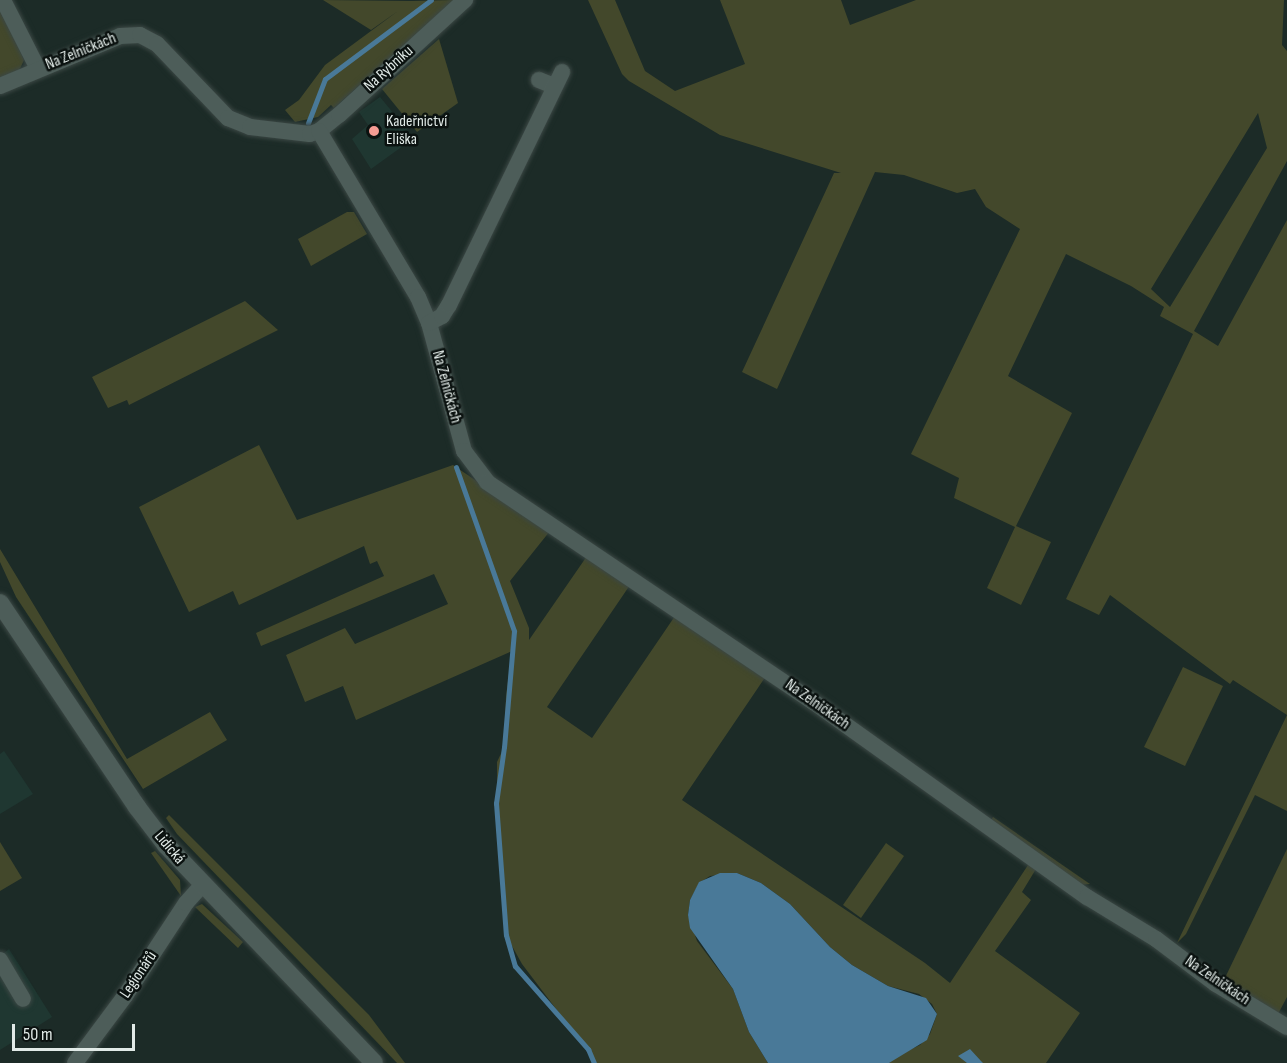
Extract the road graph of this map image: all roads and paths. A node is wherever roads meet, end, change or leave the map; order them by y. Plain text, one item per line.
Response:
1 (3, 0) edge
2 (465, 0) edge
3 (38, 69) junction
4 (552, 79) dead end
5 (0, 86) edge
6 (308, 133) junction
7 (429, 323) junction
8 (0, 603) edge
9 (202, 885) junction
10 (0, 960) edge
11 (23, 999) dead end
12 (1287, 1027) edge
13 (75, 1063) edge
14 (374, 1063) edge

1 - 3 street
2 - 6 street, Na Rybníku
3 - 5 street, Na Zelničkách
3 - 6 street, Na Zelničkách
4 - 7 street
6 - 7 street, Na Zelničkách
7 - 12 street, Na Zelničkách
8 - 9 main road, Lidická
9 - 13 street, Legionářů
9 - 14 main road, Lidická
10 - 11 street

